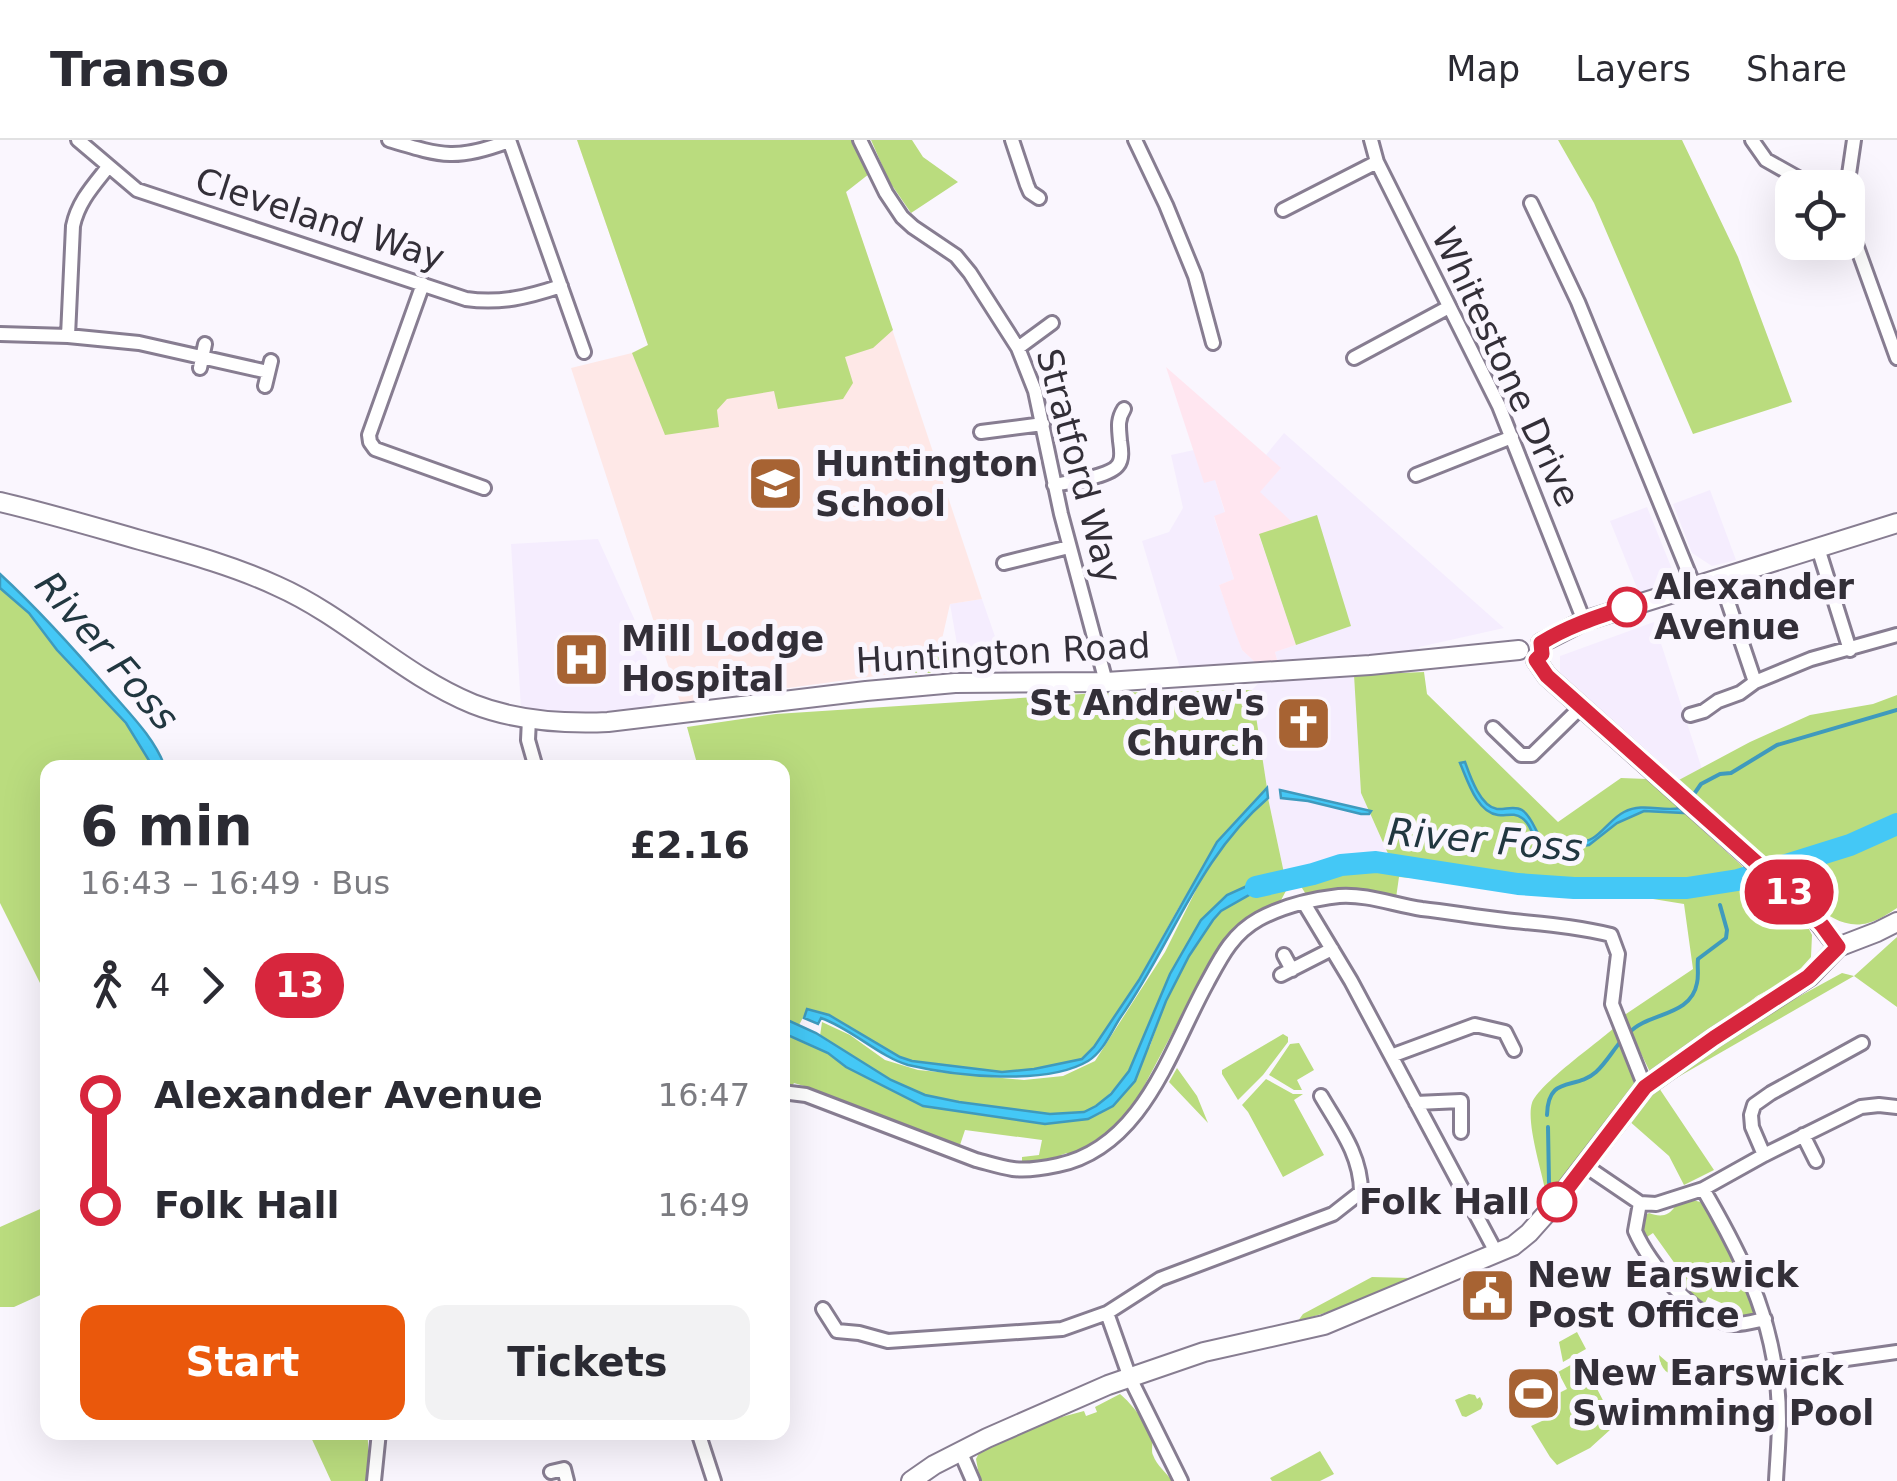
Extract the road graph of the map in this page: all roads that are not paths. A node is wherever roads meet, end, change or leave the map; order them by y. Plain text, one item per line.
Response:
1 (78, 140) edge
2 (389, 140) edge
3 (509, 140) edge
4 (860, 140) edge
5 (1012, 140) edge
6 (1134, 140) edge
7 (1371, 140) edge
8 (1752, 140) edge
9 (1854, 140) edge
10 (1376, 162) junction
11 (108, 167) junction
12 (1784, 170) edge
13 (1850, 170) edge
14 (1039, 198) dead end
15 (1531, 202) dead end
16 (1283, 210) dead end
17 (1862, 260) edge
18 (423, 284) junction
19 (561, 286) junction
20 (1449, 307) junction
21 (1052, 323) dead end
22 (0, 334) edge
23 (68, 336) junction
24 (1212, 343) dead end
25 (1018, 348) junction
26 (584, 352) dead end
27 (1354, 358) dead end
28 (1897, 358) edge
29 (268, 373) dead end
30 (1124, 408) dead end
31 (1043, 424) junction
32 (982, 432) dead end
33 (1512, 437) junction
34 (1416, 475) dead end
35 (1054, 485) junction
36 (484, 488) dead end
37 (0, 502) edge
38 (1897, 523) edge
39 (1069, 547) junction
40 (1818, 548) junction
41 (1004, 564) dead end
42 (1694, 586) junction
43 (1727, 598) dead end
44 (1584, 621) junction
45 (1897, 635) edge
46 (1850, 650) junction
47 (1541, 660) junction
48 (1106, 682) junction
49 (1755, 682) junction
50 (1581, 706) junction
51 (1690, 715) dead end
52 (529, 719) junction
53 (1493, 728) dead end
54 (534, 760) edge
55 (1304, 903) junction
56 (1897, 922) edge
57 (1838, 947) junction
58 (1332, 949) junction
59 (1284, 955) dead end
60 (1862, 1043) dead end
61 (1514, 1050) dead end
62 (1390, 1056) junction
63 (1645, 1087) junction
64 (790, 1093) edge
65 (1321, 1096) dead end
66 (1416, 1103) junction
67 (1897, 1106) edge
68 (1461, 1132) dead end
69 (1803, 1135) junction
70 (1764, 1155) junction
71 (1816, 1160) dead end
72 (1584, 1165) junction
73 (1702, 1189) junction
74 (1640, 1203) junction
75 (1498, 1254) junction
76 (824, 1309) dead end
77 (1108, 1313) junction
78 (1765, 1320) junction
79 (1897, 1352) edge
80 (1776, 1369) junction
81 (1130, 1378) junction
82 (377, 1440) edge
83 (960, 1451) junction
84 (685, 1452) dead end
85 (552, 1472) dead end
86 (374, 1481) edge
87 (567, 1481) edge
88 (714, 1481) edge
89 (911, 1481) edge
90 (972, 1481) edge
91 (1181, 1481) edge
92 (1776, 1481) edge

1 - 11 street, Cleveland Way
2 - 3 street
3 - 19 street
4 - 25 street, Stratford Way
5 - 14 street
6 - 24 street
7 - 10 street, Whitestone Drive
8 - 12 street
9 - 13 street
10 - 16 street
10 - 20 street, Whitestone Drive
11 - 18 street, Cleveland Way
11 - 23 street
15 - 42 street
17 - 28 street
18 - 19 street, Cleveland Way
18 - 36 street
19 - 26 street
20 - 27 street
20 - 33 street, Whitestone Drive
21 - 25 street
22 - 23 street
23 - 29 street
25 - 31 street, Stratford Way
30 - 35 street
31 - 32 street
31 - 35 street, Stratford Way
33 - 34 street
33 - 44 street, Whitestone Drive
35 - 39 street, Stratford Way
37 - 52 street, Huntington Road
38 - 40 street
39 - 41 street
39 - 48 street, Stratford Way
40 - 42 street
40 - 46 street
42 - 44 street
43 - 49 street
44 - 47 street
45 - 46 street
46 - 49 street
47 - 48 street, Huntington Road
47 - 50 street
48 - 52 street, Huntington Road
49 - 51 street
50 - 53 street
50 - 57 street
52 - 54 street
55 - 58 street
55 - 63 street
55 - 64 street
56 - 57 street
57 - 63 street
58 - 59 street
58 - 62 street
60 - 70 street
61 - 62 street
62 - 66 street
63 - 72 street
65 - 77 street
66 - 68 street
66 - 75 street
67 - 69 street
69 - 70 street
69 - 71 street
70 - 73 street
72 - 74 street
72 - 75 street
73 - 74 street
73 - 78 street
74 - 78 street
75 - 81 street
76 - 77 street
77 - 81 street
78 - 80 street
79 - 80 street
80 - 92 street
81 - 83 street
81 - 91 street
82 - 86 street
83 - 89 street
83 - 90 street
84 - 88 street
85 - 87 street

